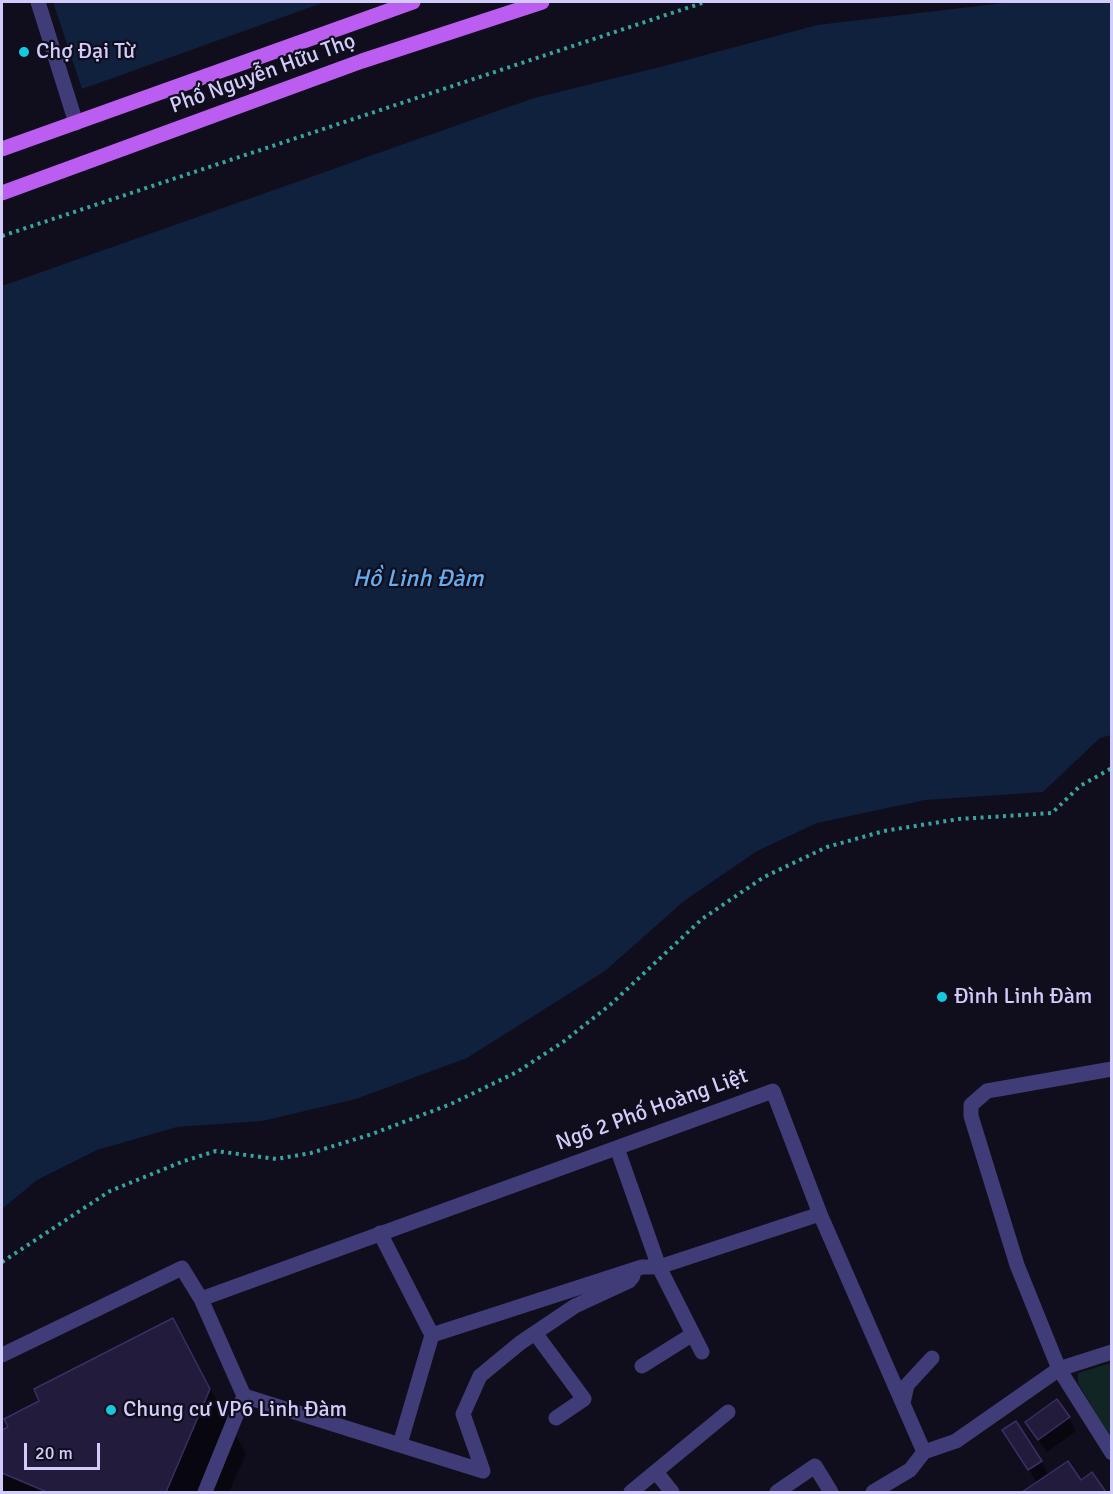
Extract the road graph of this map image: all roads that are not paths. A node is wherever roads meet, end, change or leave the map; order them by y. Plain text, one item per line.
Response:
1 (38, 2) edge
2 (413, 2) edge
3 (542, 2) edge
4 (76, 123) junction
5 (2, 149) edge
6 (2, 193) edge
7 (1112, 1069) edge
8 (617, 1148) junction
9 (820, 1214) junction
10 (380, 1233) junction
11 (642, 1267) junction
12 (659, 1267) junction
13 (201, 1299) junction
14 (535, 1333) junction
15 (693, 1334) junction
16 (432, 1335) junction
17 (702, 1352) dead end
18 (1112, 1352) edge
19 (2, 1355) edge
20 (932, 1358) dead end
21 (642, 1366) dead end
22 (1059, 1370) junction
23 (244, 1396) junction
24 (903, 1403) junction
25 (728, 1412) dead end
26 (556, 1418) dead end
27 (400, 1444) junction
28 (924, 1452) junction
29 (1112, 1453) edge
30 (656, 1472) junction
31 (205, 1492) edge
32 (631, 1492) edge
33 (672, 1492) edge
34 (777, 1492) edge
35 (831, 1492) edge
36 (873, 1492) edge

1 - 4 street
2 - 4 main road, Phố Nguyễn Hữu Thọ
3 - 6 main road, Phố Nguyễn Hữu Thọ
4 - 5 main road, Phố Nguyễn Hữu Thọ
7 - 22 street
8 - 9 street, Ngõ 2 Phố Hoàng Liệt
8 - 10 street, Ngõ 2 Phố Hoàng Liệt
8 - 12 street
9 - 12 street
9 - 24 street, Ngõ 2 Phố Hoàng Liệt
10 - 13 street, Ngõ 2 Phố Hoàng Liệt
10 - 16 street
11 - 12 street
11 - 14 street
11 - 16 street
12 - 15 street
13 - 19 street
13 - 23 street
14 - 26 street
14 - 27 street
15 - 17 street
15 - 21 street
16 - 27 street
18 - 22 street
20 - 24 street
22 - 28 street
22 - 29 street
23 - 27 street
23 - 31 street
24 - 28 street, Ngõ 2 Phố Hoàng Liệt
25 - 30 street
28 - 36 street
30 - 32 street
30 - 33 street
34 - 35 street

